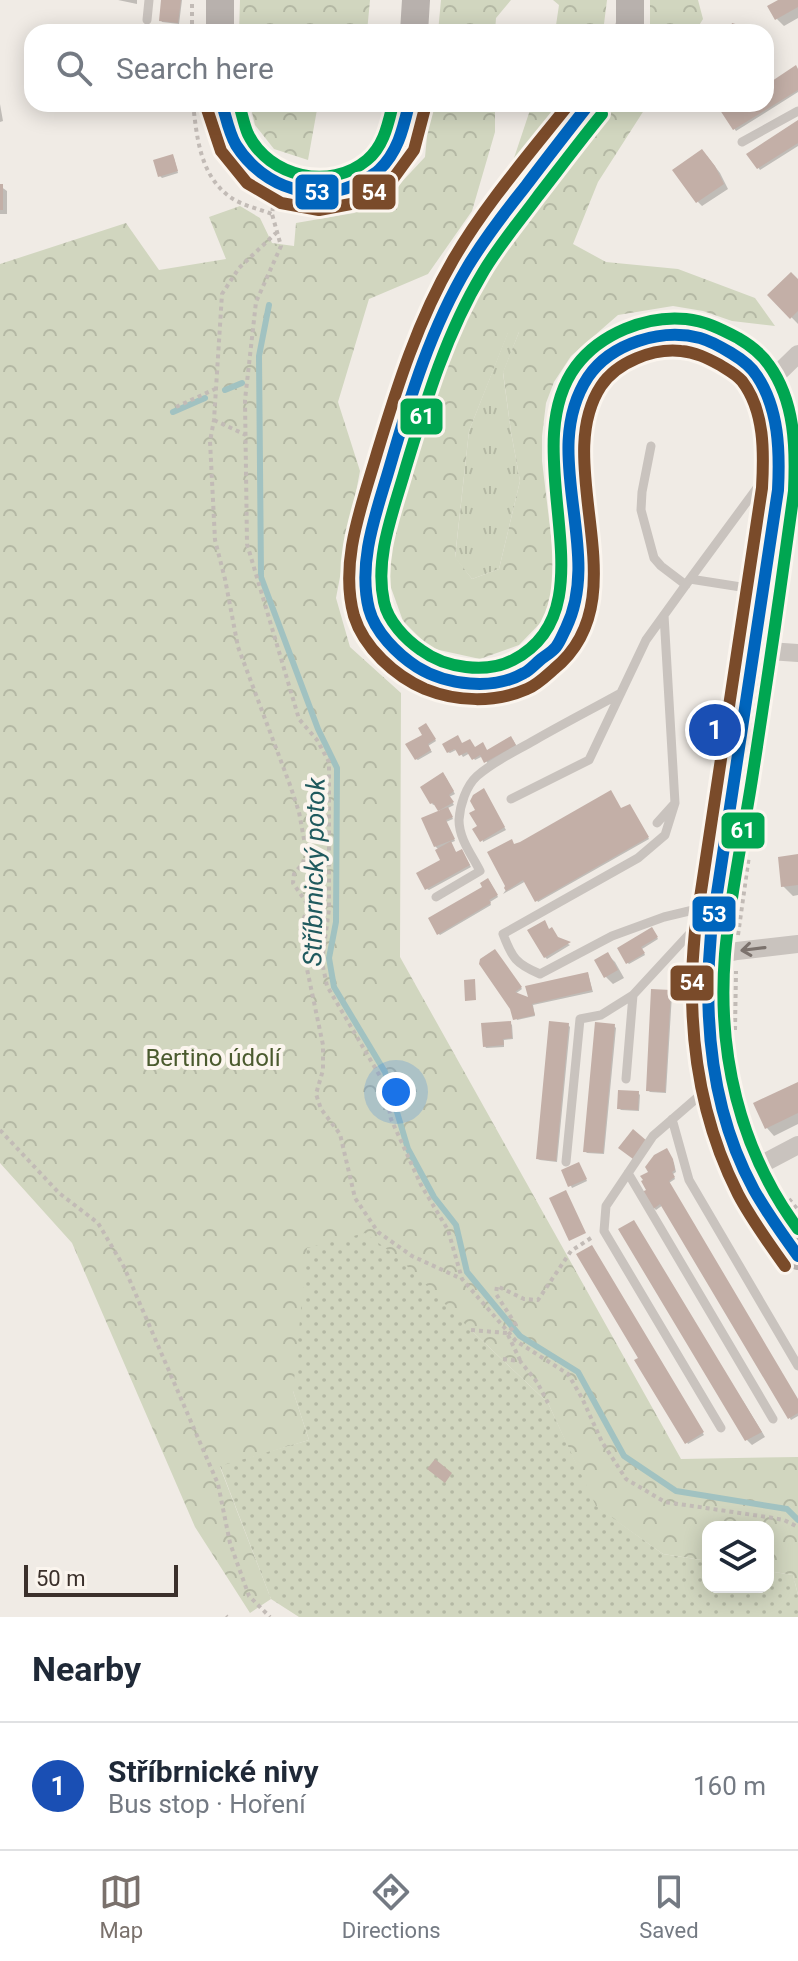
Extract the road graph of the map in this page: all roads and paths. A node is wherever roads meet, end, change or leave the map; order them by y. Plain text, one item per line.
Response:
1 (149, 0) edge
2 (192, 0) edge
3 (220, 0) edge
4 (416, 0) edge
5 (630, 0) edge
6 (147, 20) dead end
7 (192, 24) edge
8 (220, 24) edge
9 (414, 24) edge
10 (630, 24) edge
11 (798, 111) edge
12 (194, 112) edge
13 (224, 112) edge
14 (407, 112) edge
15 (583, 112) edge
16 (742, 142) dead end
17 (277, 232) junction
18 (798, 354) edge
19 (764, 387) junction
20 (215, 389) junction
21 (176, 407) dead end
22 (214, 420) junction
23 (246, 435) junction
24 (651, 446) dead end
25 (780, 456) junction
26 (688, 582) junction
27 (764, 590) junction
28 (664, 615) junction
29 (755, 650) junction
30 (798, 653) edge
31 (621, 693) junction
32 (511, 799) dead end
33 (675, 803) junction
34 (657, 823) dead end
35 (751, 848) dead end
36 (436, 897) dead end
37 (716, 905) junction
38 (798, 944) edge
39 (723, 954) junction
40 (633, 995) junction
41 (734, 1040) dead end
42 (626, 1079) dead end
43 (715, 1081) junction
44 (672, 1119) junction
45 (0, 1130) edge
46 (798, 1145) edge
47 (566, 1162) dead end
48 (756, 1168) junction
49 (628, 1173) junction
50 (798, 1210) edge
51 (604, 1231) junction
52 (798, 1256) edge
53 (462, 1279) junction
54 (471, 1330) dead end
55 (507, 1333) junction
56 (503, 1359) dead end
57 (520, 1361) junction
58 (798, 1366) edge
59 (548, 1403) dead end
60 (773, 1419) dead end
61 (721, 1428) dead end
62 (798, 1527) edge
63 (270, 1617) edge

1 - 6 lane
2 - 7 path
3 - 8 main road
4 - 9 main road
5 - 10 main road
11 - 16 lane
12 - 17 path
13 - 14 main road
15 - 19 main road
17 - 20 path
17 - 23 path
18 - 19 street
19 - 25 main road
20 - 21 path
20 - 22 path
22 - 23 path
22 - 53 path
23 - 53 path
24 - 26 lane
25 - 26 lane
25 - 27 main road
26 - 27 lane
26 - 28 lane
27 - 29 main road
28 - 31 lane
28 - 33 lane
29 - 30 street
29 - 37 main road
31 - 32 lane
31 - 36 lane
33 - 34 lane
33 - 37 lane
35 - 39 path
37 - 39 main road
37 - 40 lane
38 -> 39 street
39 - 41 path
39 - 43 main road
40 - 42 lane
40 - 47 lane
43 - 44 lane
43 - 48 main road
44 - 49 lane
44 - 58 lane
45 - 63 path
46 - 48 street
48 - 50 path
48 - 52 main road
49 - 51 lane
49 - 60 lane
51 - 55 path
51 - 61 lane
53 - 55 path
54 - 55 path
55 - 57 path
55 - 62 path
56 - 57 path
57 - 59 path

